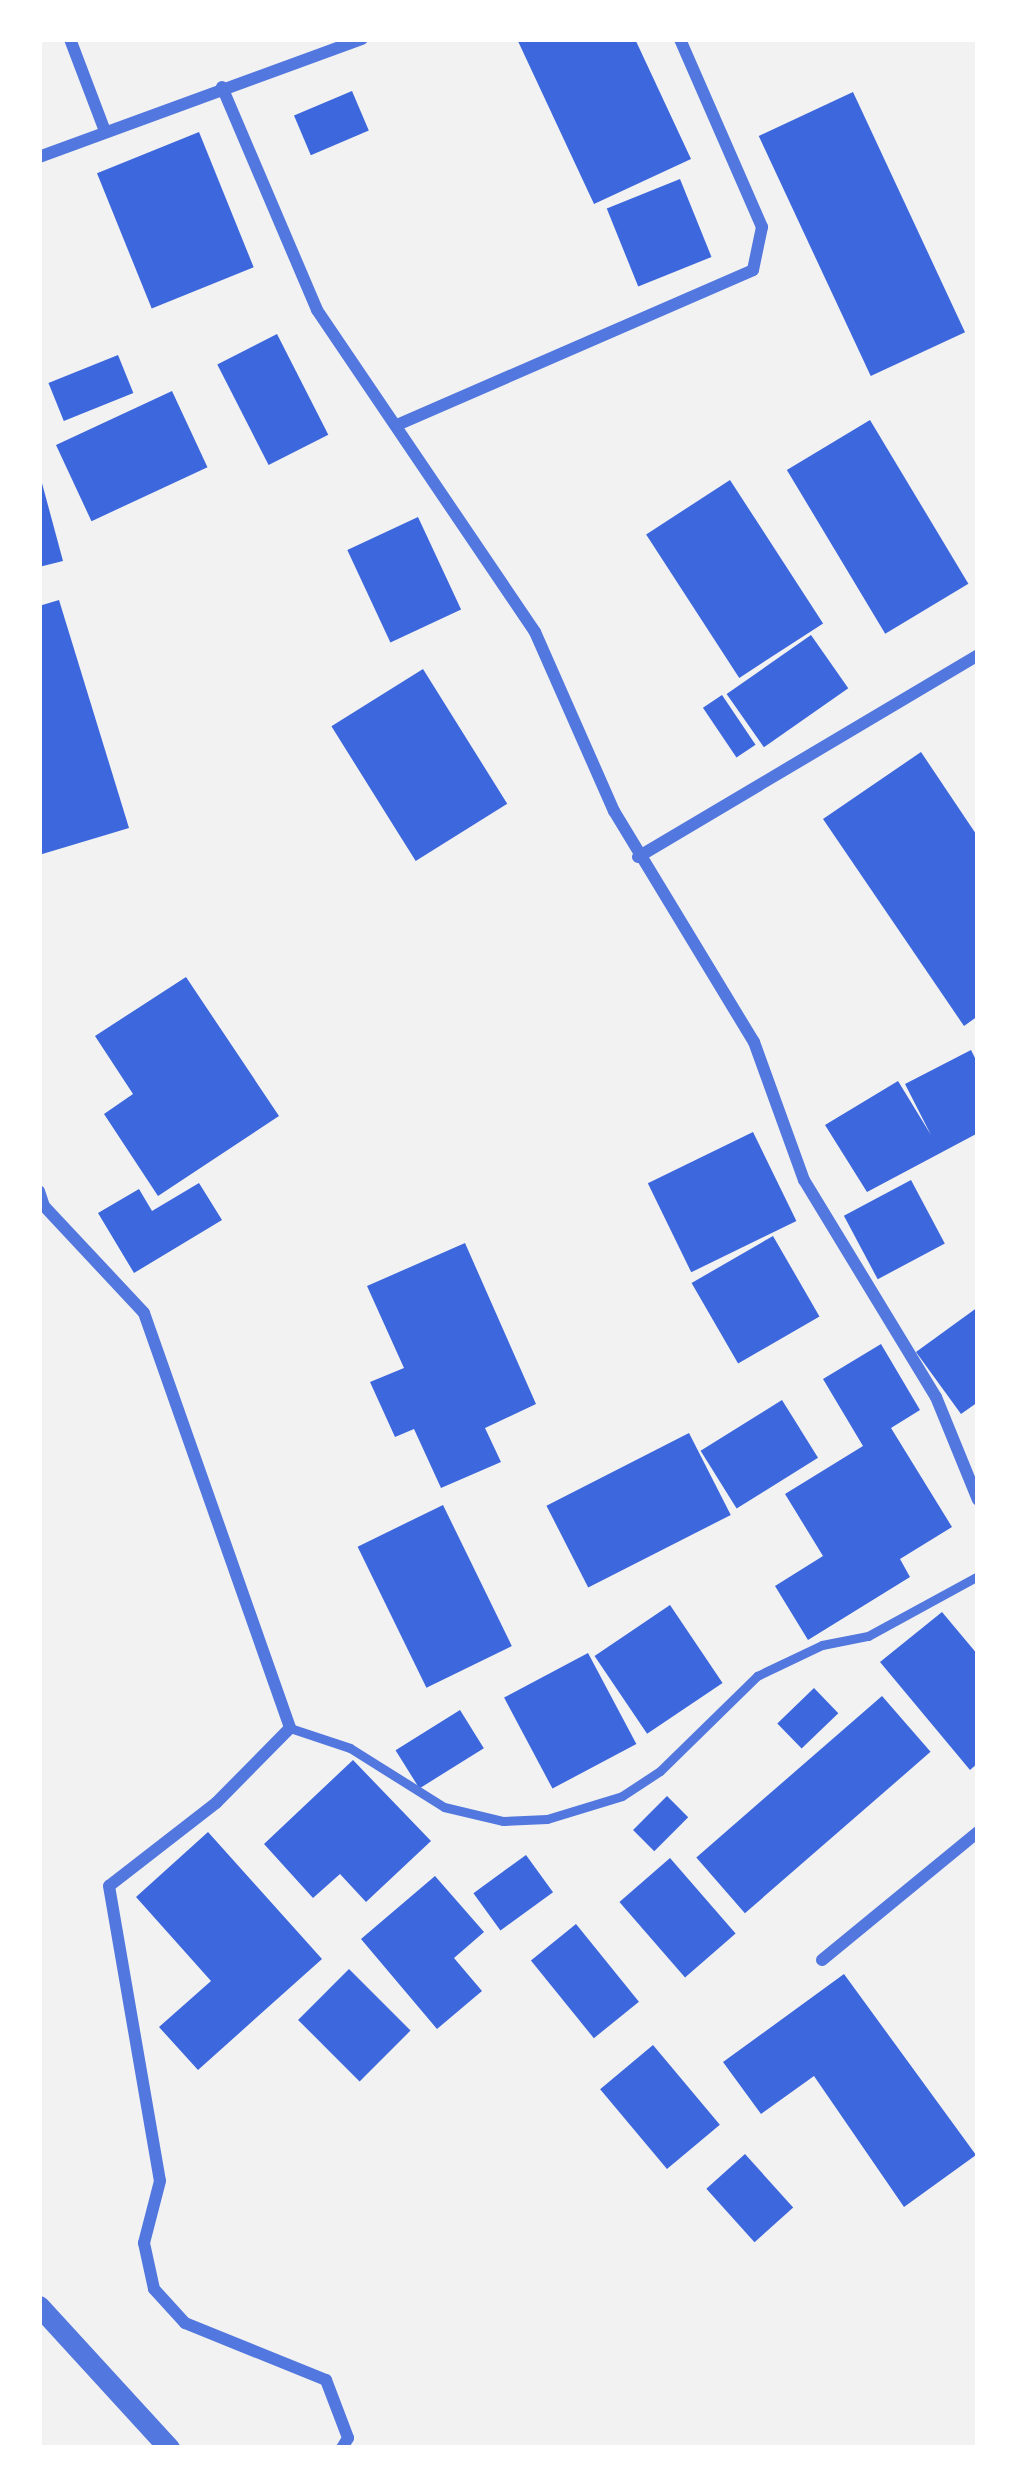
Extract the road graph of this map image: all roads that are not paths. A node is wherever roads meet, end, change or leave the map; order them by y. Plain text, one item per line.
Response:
1 (70, 39) edge
2 (362, 39) edge
3 (680, 39) edge
4 (222, 87) junction
5 (105, 131) junction
6 (39, 157) edge
7 (398, 425) junction
8 (978, 655) edge
9 (638, 857) junction
10 (39, 1191) edge
11 (978, 1500) edge
12 (978, 1576) edge
13 (290, 1728) junction
14 (978, 1832) edge
15 (822, 1960) dead end
16 (39, 2306) edge
17 (169, 2448) edge
18 (342, 2448) edge

1 - 5 street
2 - 4 street
3 - 7 street
4 - 5 street
4 - 7 street
5 - 6 street
7 - 9 street
8 - 9 street
9 - 11 street
10 - 13 street
12 - 13 lane
13 - 18 street
14 - 15 street
16 - 17 street

